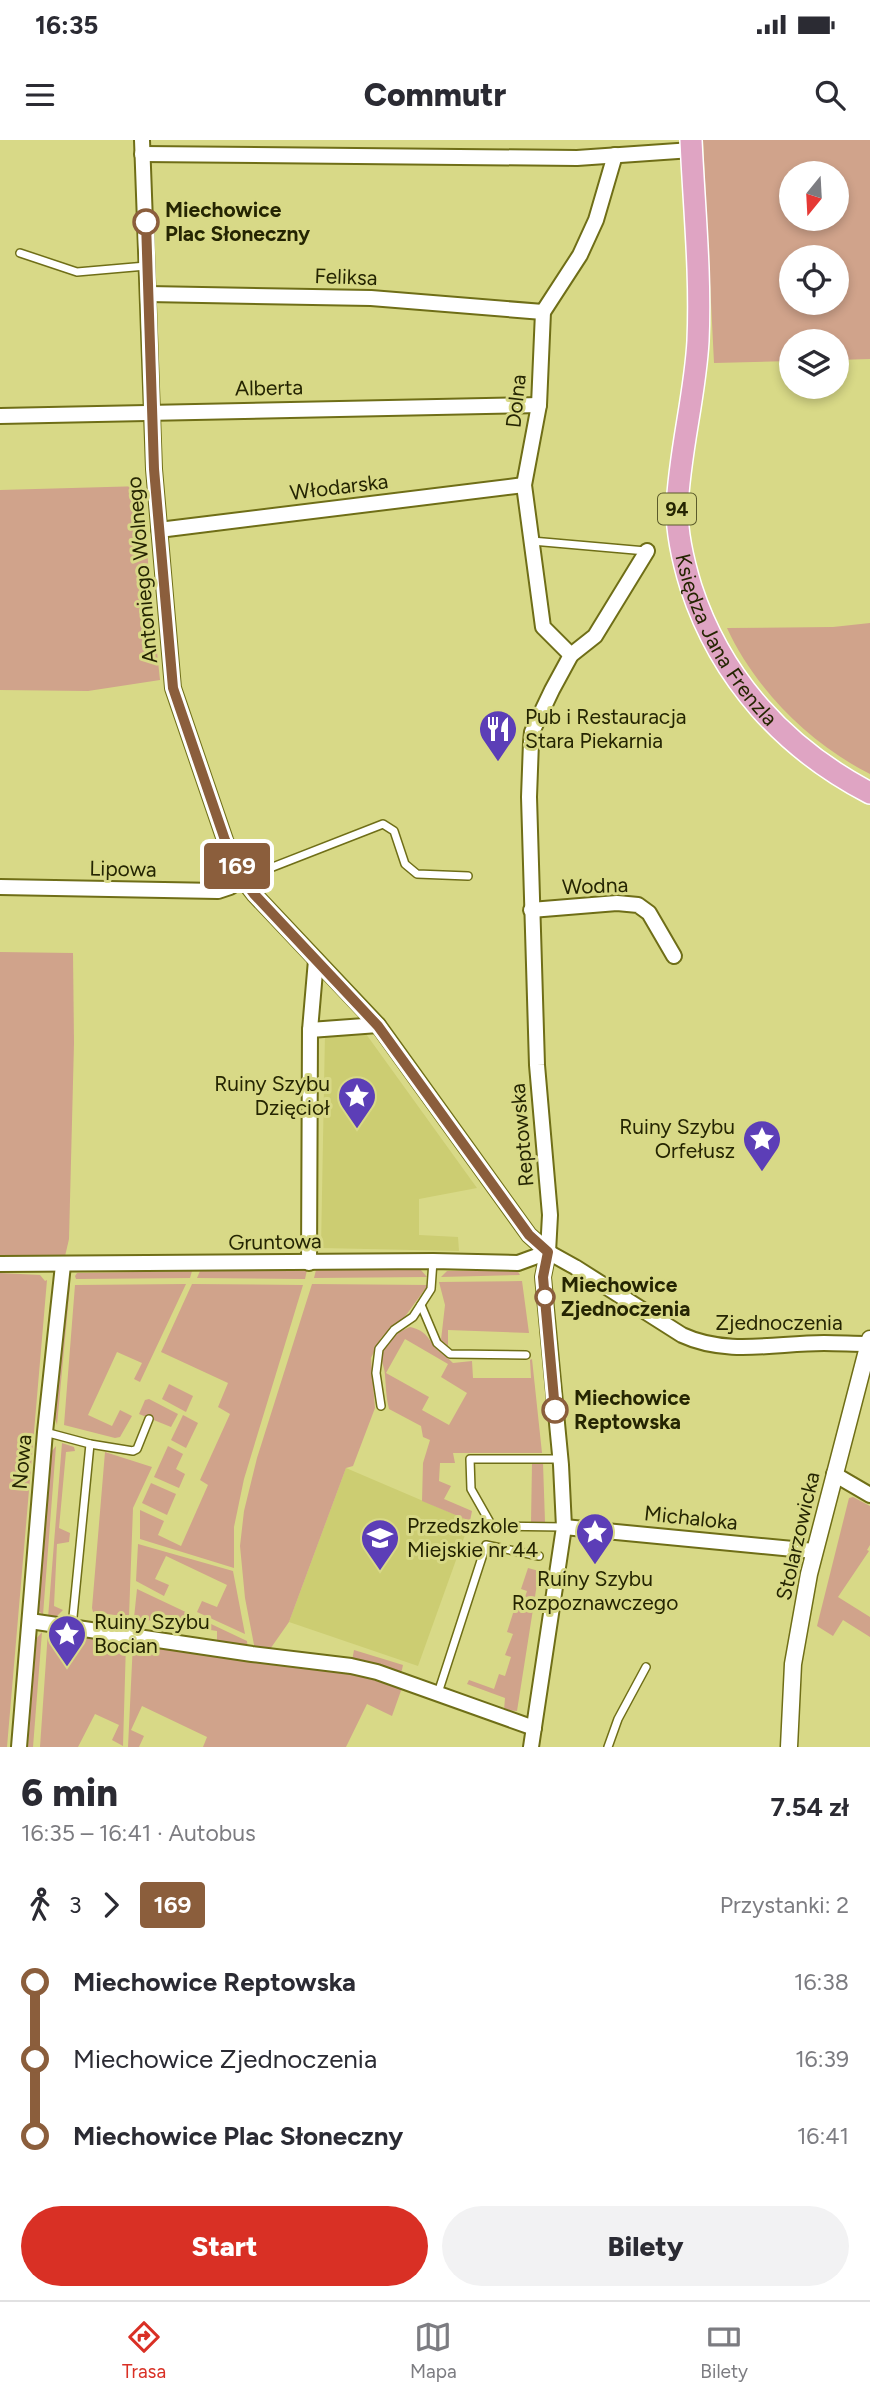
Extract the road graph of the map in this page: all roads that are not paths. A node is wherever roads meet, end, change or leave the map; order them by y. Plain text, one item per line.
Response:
1 (692, 145) edge
2 (142, 147) edge
3 (615, 155) junction
4 (20, 253) dead end
5 (146, 266) junction
6 (148, 294) junction
7 (543, 312) junction
8 (539, 405) junction
9 (153, 412) junction
10 (0, 416) edge
11 (524, 485) junction
12 (159, 530) junction
13 (532, 541) junction
14 (647, 551) joint
15 (572, 655) junction
16 (870, 793) edge
17 (468, 876) dead end
18 (242, 878) junction
19 (0, 887) edge
20 (531, 910) junction
21 (674, 956) dead end
22 (316, 960) junction
23 (378, 1026) junction
24 (310, 1030) junction
25 (548, 1252) junction
26 (433, 1261) junction
27 (309, 1263) junction
28 (0, 1264) edge
29 (63, 1265) junction
30 (421, 1305) junction
31 (869, 1342) edge
32 (526, 1355) dead end
33 (381, 1406) dead end
34 (149, 1419) dead end
35 (45, 1432) junction
36 (90, 1444) junction
37 (560, 1460) junction
38 (834, 1474) junction
39 (870, 1495) edge
40 (564, 1527) junction
41 (814, 1551) junction
42 (539, 1556) dead end
43 (30, 1621) junction
44 (72, 1628) junction
45 (646, 1667) dead end
46 (438, 1693) junction
47 (534, 1728) junction
48 (19, 1747) edge
49 (531, 1747) edge
50 (608, 1747) edge
51 (789, 1747) edge

1 - 3 street
1 - 16 main road, Księdza Jana Frenzla / 94
2 - 3 street
2 - 5 street, Antoniego Wolnego
3 - 7 street
4 - 5 lane
5 - 6 street, Antoniego Wolnego
6 - 7 street, Feliksa
6 - 9 street, Antoniego Wolnego
7 - 8 street, Dolna
8 - 9 street, Alberta
8 - 11 street, Dolna
9 - 10 street, Alberta
9 - 12 street, Antoniego Wolnego
11 - 12 street, Włodarska
11 - 13 street, Dolna
12 - 18 street, Antoniego Wolnego
13 - 14 lane
13 - 15 street, Dolna
14 - 15 street, Reptowska
15 - 20 street, Reptowska
17 - 18 lane
18 - 19 street, Lipowa
18 - 22 street, Antoniego Wolnego
20 - 21 street, Wodna
20 - 25 street, Reptowska
22 - 23 street, Antoniego Wolnego
22 - 24 street
23 - 24 street
23 - 25 street, Antoniego Wolnego
24 - 27 street
25 - 26 street, Gruntowa
25 - 31 street, Zjednoczenia
25 - 37 street, Reptowska
26 - 27 street, Gruntowa
26 - 30 lane
27 - 29 street, Gruntowa
28 - 29 street, Gruntowa
29 - 35 street, Nowa
30 - 32 lane
30 - 33 lane
31 - 38 street, Stolarzowicka
34 - 36 lane
35 - 36 lane
35 - 43 street, Nowa
36 - 44 lane
37 - 40 street, Reptowska
37 - 40 lane
38 - 39 street
38 - 41 street, Stolarzowicka
40 - 41 street, Michaloka
40 - 47 street, Reptowska
41 - 51 street, Stolarzowicka
42 - 46 lane
43 - 44 street
43 - 48 street, Nowa
44 - 46 street
45 - 50 lane
46 - 47 street
47 - 49 street, Reptowska

